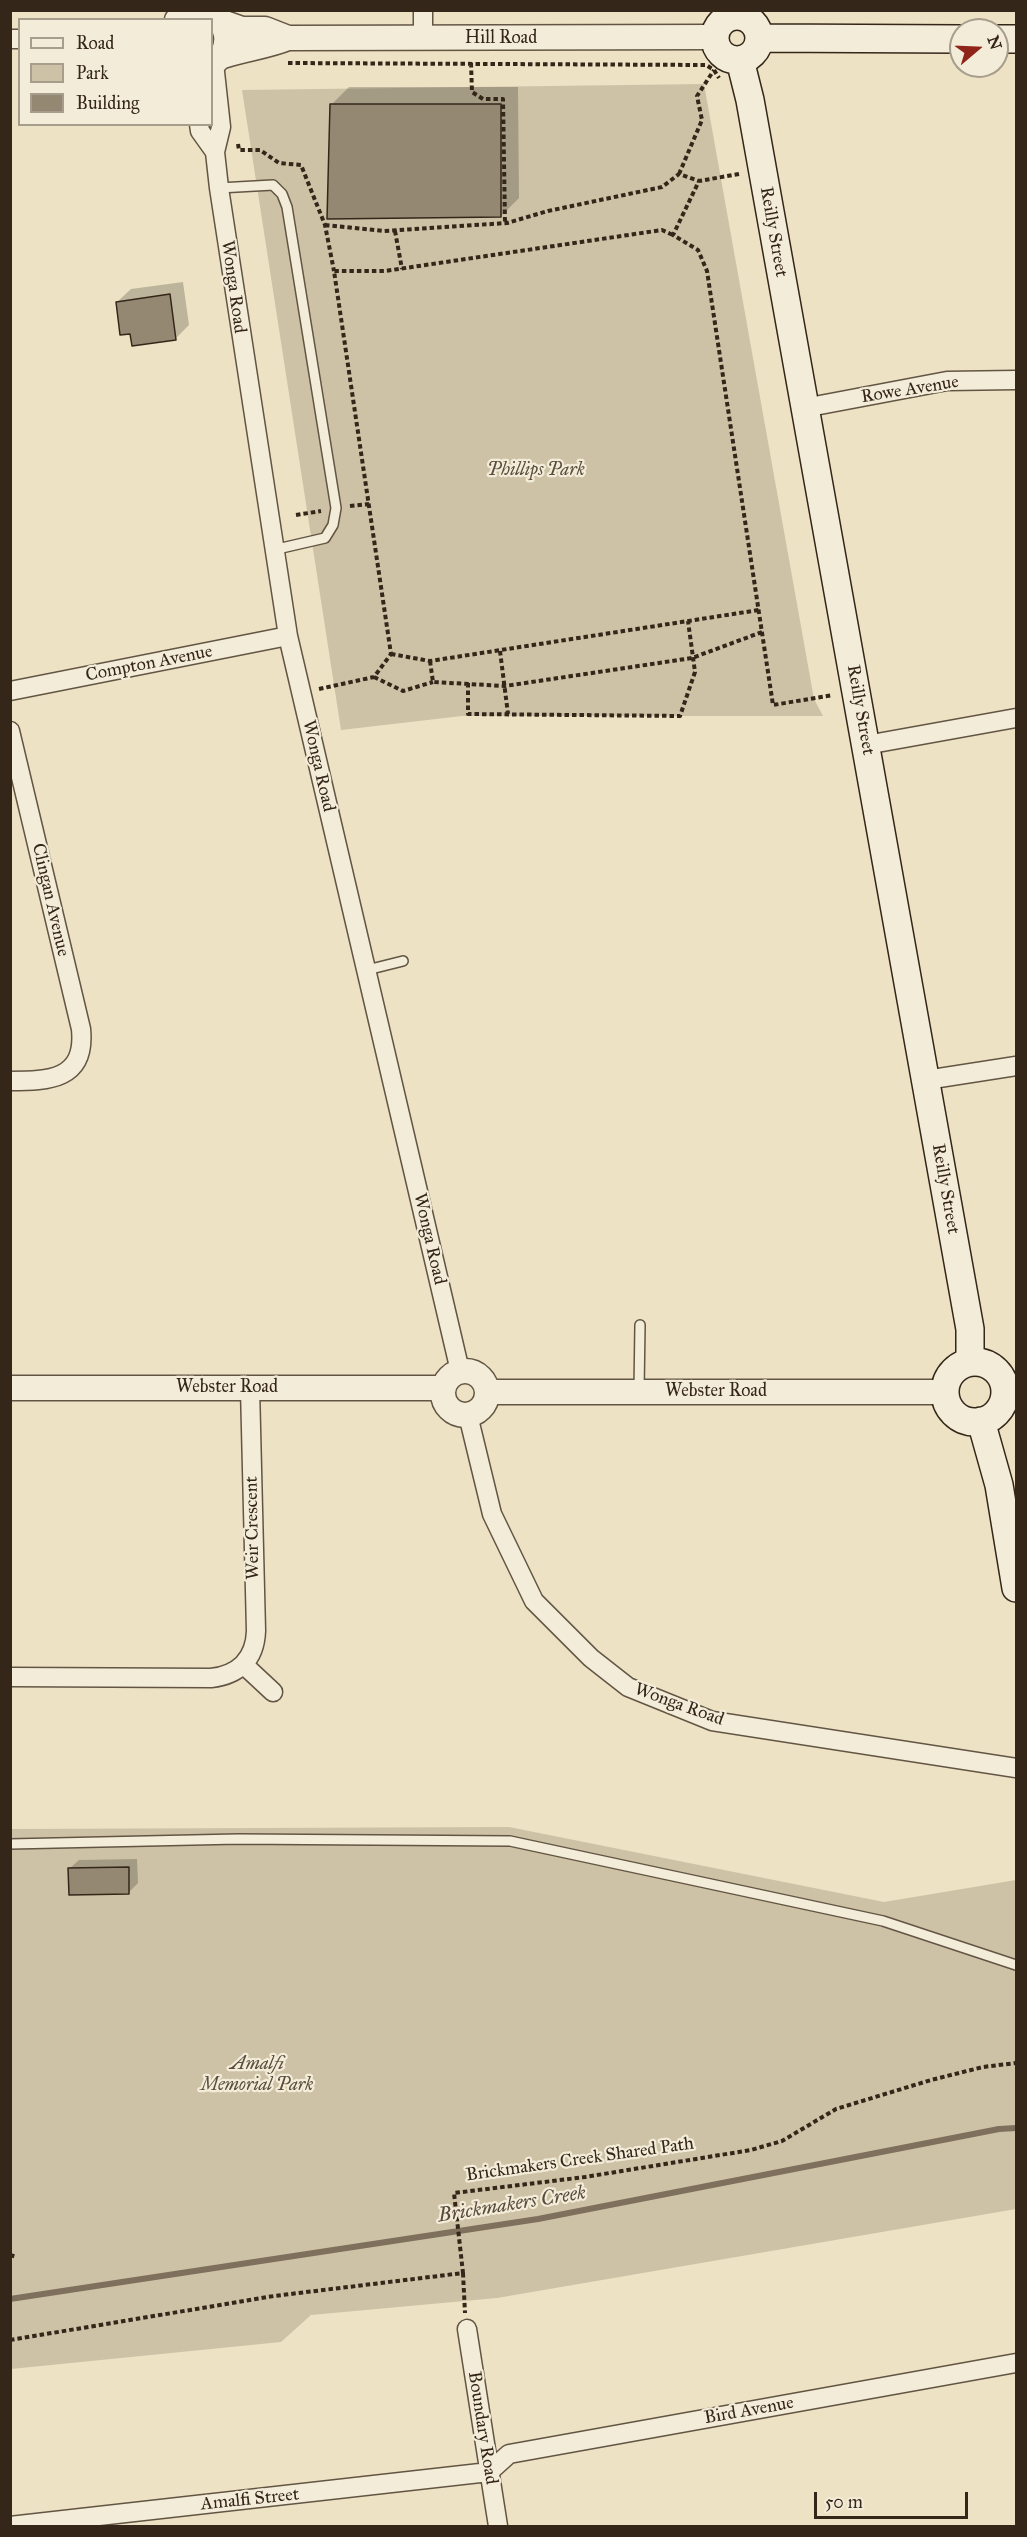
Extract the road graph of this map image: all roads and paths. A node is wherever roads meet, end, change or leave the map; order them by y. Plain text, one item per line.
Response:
1 (423, 10) edge
2 (213, 19) edge
3 (725, 21) edge
4 (213, 27) edge
5 (288, 38) junction
6 (759, 38) junction
7 (423, 39) junction
8 (949, 39) edge
9 (740, 60) junction
10 (215, 61) edge
11 (277, 63) dead end
12 (471, 63) junction
13 (714, 70) junction
14 (722, 83) dead end
15 (199, 126) edge
16 (237, 141) dead end
17 (215, 152) junction
18 (738, 163) dead end
19 (679, 174) junction
20 (740, 174) junction
21 (699, 181) junction
22 (742, 185) dead end
23 (219, 188) junction
24 (505, 223) junction
25 (325, 225) junction
26 (395, 231) junction
27 (673, 236) junction
28 (402, 269) junction
29 (334, 271) junction
30 (1017, 380) edge
31 (804, 408) junction
32 (273, 550) junction
33 (759, 610) junction
34 (688, 621) junction
35 (762, 632) junction
36 (288, 636) junction
37 (500, 651) junction
38 (391, 654) junction
39 (692, 658) junction
40 (430, 661) junction
41 (374, 677) junction
42 (433, 682) junction
43 (468, 683) junction
44 (831, 684) dead end
45 (505, 686) junction
46 (10, 691) edge
47 (300, 693) junction
48 (508, 714) junction
49 (1017, 718) edge
50 (10, 731) edge
51 (866, 745) junction
52 (403, 961) dead end
53 (367, 970) junction
54 (1017, 1066) edge
55 (926, 1080) junction
56 (10, 1081) edge
57 (640, 1325) dead end
58 (970, 1362) junction
59 (451, 1380) junction
60 (10, 1388) edge
61 (250, 1388) junction
62 (1011, 1389) edge
63 (487, 1392) junction
64 (639, 1392) junction
65 (945, 1392) junction
66 (468, 1415) junction
67 (981, 1422) junction
68 (1017, 1588) edge
69 (244, 1665) junction
70 (10, 1677) edge
71 (273, 1692) dead end
72 (1017, 1768) edge
73 (10, 1844) edge
74 (1017, 1965) edge
75 (1017, 2063) edge
76 (10, 2255) edge
77 (17, 2257) dead end
78 (463, 2273) junction
79 (467, 2329) joint
80 (10, 2340) edge
81 (1017, 2363) edge
82 (489, 2472) junction
83 (10, 2526) edge
84 (498, 2526) edge

1 - 7 street
2 - 5 street, Hill Road
3 - 6 main road
3 - 7 street, Hill Road
3 - 9 main road
4 - 10 street
5 - 7 street, Hill Road
5 - 10 street, Hill Road
6 - 8 main road
6 - 9 main road
9 - 31 main road, Reilly Street
10 - 17 street, Wonga Road
11 - 12 path
12 - 13 path
12 - 24 path
13 - 14 path
13 - 19 path
15 - 17 street, Wonga Road
16 - 25 path
17 - 23 street, Wonga Road
18 - 20 path
19 - 21 path
19 - 24 path
20 - 21 path
20 - 22 path
21 - 27 path
23 - 32 street, Wonga Road
23 - 32 lane
24 - 26 path
25 - 26 path
25 - 29 path
26 - 28 path
27 - 28 path
27 - 33 path
28 - 29 path
29 - 38 path
30 - 31 street, Rowe Avenue
31 - 51 main road, Reilly Street
32 - 36 street, Wonga Road
33 - 34 path
33 - 35 path
34 - 37 path
34 - 39 path
35 - 39 path
35 - 44 path
36 - 46 street, Compton Avenue
36 - 47 street, Wonga Road
37 - 40 path
37 - 45 path
38 - 40 path
38 - 41 path
39 - 45 path
39 - 48 path
40 - 42 path
41 - 42 path
41 - 47 path
42 - 43 path
43 - 45 path
43 - 48 path
45 - 48 path
47 - 53 street, Wonga Road
49 - 51 street
50 - 56 street, Clingan Avenue
51 - 55 main road, Reilly Street
52 - 53 lane
53 - 59 street, Wonga Road
54 - 55 street
55 - 58 main road, Reilly Street
57 - 64 lane
58 - 62 main road
58 - 65 main road
59 - 61 street, Webster Road
59 - 63 street
59 - 66 street
60 - 61 street, Webster Road
61 - 69 street, Weir Crescent
62 - 67 main road
63 - 64 street, Webster Road
63 - 66 street
64 - 65 street, Webster Road
65 - 67 main road
66 - 72 street, Wonga Road
67 - 68 main road
69 - 70 street
69 - 71 street
73 - 74 lane
75 - 78 path, Brickmakers Creek Shared Path
76 - 77 path
78 - 79 path
78 - 80 path
79 - 82 street, Boundary Road
81 - 82 street, Bird Avenue
82 - 83 street, Amalfi Street
82 - 84 street, Boundary Road

